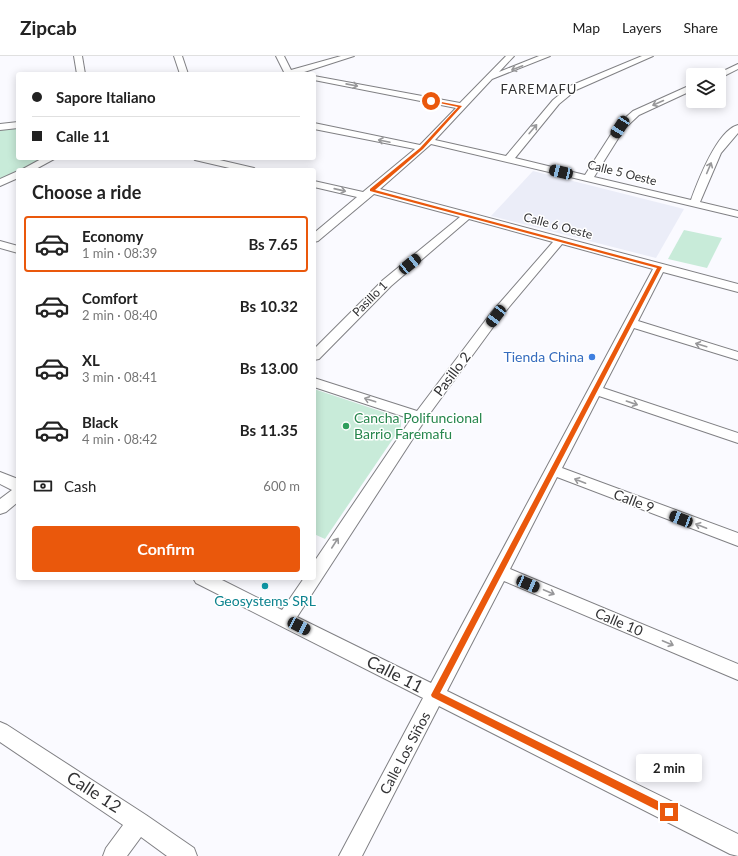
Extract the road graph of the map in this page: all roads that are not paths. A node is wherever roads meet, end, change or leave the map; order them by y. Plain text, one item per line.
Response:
1 (78, 56) edge
2 (178, 56) edge
3 (280, 56) edge
4 (350, 56) edge
5 (510, 56) edge
6 (546, 56) edge
7 (649, 56) edge
8 (738, 66) edge
9 (81, 72) edge
10 (183, 72) edge
11 (289, 72) edge
12 (297, 72) edge
13 (726, 72) edge
14 (316, 78) edge
15 (487, 79) junction
16 (686, 90) edge
17 (460, 106) junction
18 (16, 125) edge
19 (316, 126) edge
20 (0, 127) edge
21 (738, 128) edge
22 (425, 145) junction
23 (508, 159) junction
24 (47, 160) edge
25 (207, 160) edge
26 (30, 168) edge
27 (242, 168) edge
28 (16, 175) edge
29 (588, 178) junction
30 (3, 181) edge
31 (16, 182) edge
32 (316, 184) edge
33 (369, 193) junction
34 (694, 204) junction
35 (738, 214) edge
36 (468, 216) junction
37 (316, 237) edge
38 (560, 240) junction
39 (0, 244) edge
40 (16, 249) edge
41 (660, 267) junction
42 (738, 288) edge
43 (630, 323) junction
44 (316, 354) edge
45 (738, 356) edge
46 (316, 383) edge
47 (595, 390) junction
48 (420, 417) junction
49 (738, 438) edge
50 (553, 470) junction
51 (0, 477) edge
52 (16, 485) edge
53 (16, 495) edge
54 (0, 508) edge
55 (738, 540) edge
56 (500, 572) junction
57 (316, 573) edge
58 (206, 580) edge
59 (311, 580) edge
60 (285, 620) junction
61 (738, 672) edge
62 (435, 695) junction
63 (0, 731) edge
64 (138, 822) junction
65 (738, 846) edge
66 (114, 856) edge
67 (186, 856) edge
68 (350, 856) edge

1 - 9 street
2 - 10 street
3 - 11 street
4 - 12 street
5 - 15 street
6 -> 15 street
23 -> 7 street
8 - 13 street
14 -> 17 street
15 - 17 street
16 -> 29 street
17 - 22 street
18 - 20 street
22 -> 19 street, Calle 5 Oeste
34 -> 21 street
22 - 23 street, Calle 5 Oeste
22 - 33 street
23 - 29 street, Calle 5 Oeste
24 - 26 street
25 - 27 street
28 - 30 street
29 - 34 street, Calle 5 Oeste
30 - 31 street
32 -> 33 street, Calle 6 Oeste
33 - 36 street, Calle 6 Oeste
33 - 37 street
34 - 35 street, Calle 5 Oeste
36 - 38 street, Calle 6 Oeste
36 - 44 street, Pasillo 1
38 - 41 street, Calle 6 Oeste
38 - 48 street, Pasillo 2
39 - 40 street
41 - 42 street, Calle 6 Oeste
41 - 43 street, Calle Los Siños
45 -> 43 street
43 - 47 street, Calle Los Siños
48 -> 46 street
47 -> 49 street
47 - 50 street, Calle Los Siños
57 -> 48 street, Pasillo 2
55 -> 50 street, Calle 9
50 - 56 street, Calle Los Siños
51 - 52 street
53 - 54 street
56 -> 61 street, Calle 10
56 - 62 street, Calle Los Siños
58 - 60 street, Calle 11
59 - 60 street, Pasillo 2
60 - 62 street, Calle 11
62 - 65 street, Calle 11
62 - 68 street, Calle Los Siños
63 - 64 street, Calle 12
64 - 66 street
64 - 67 street, Calle 12

